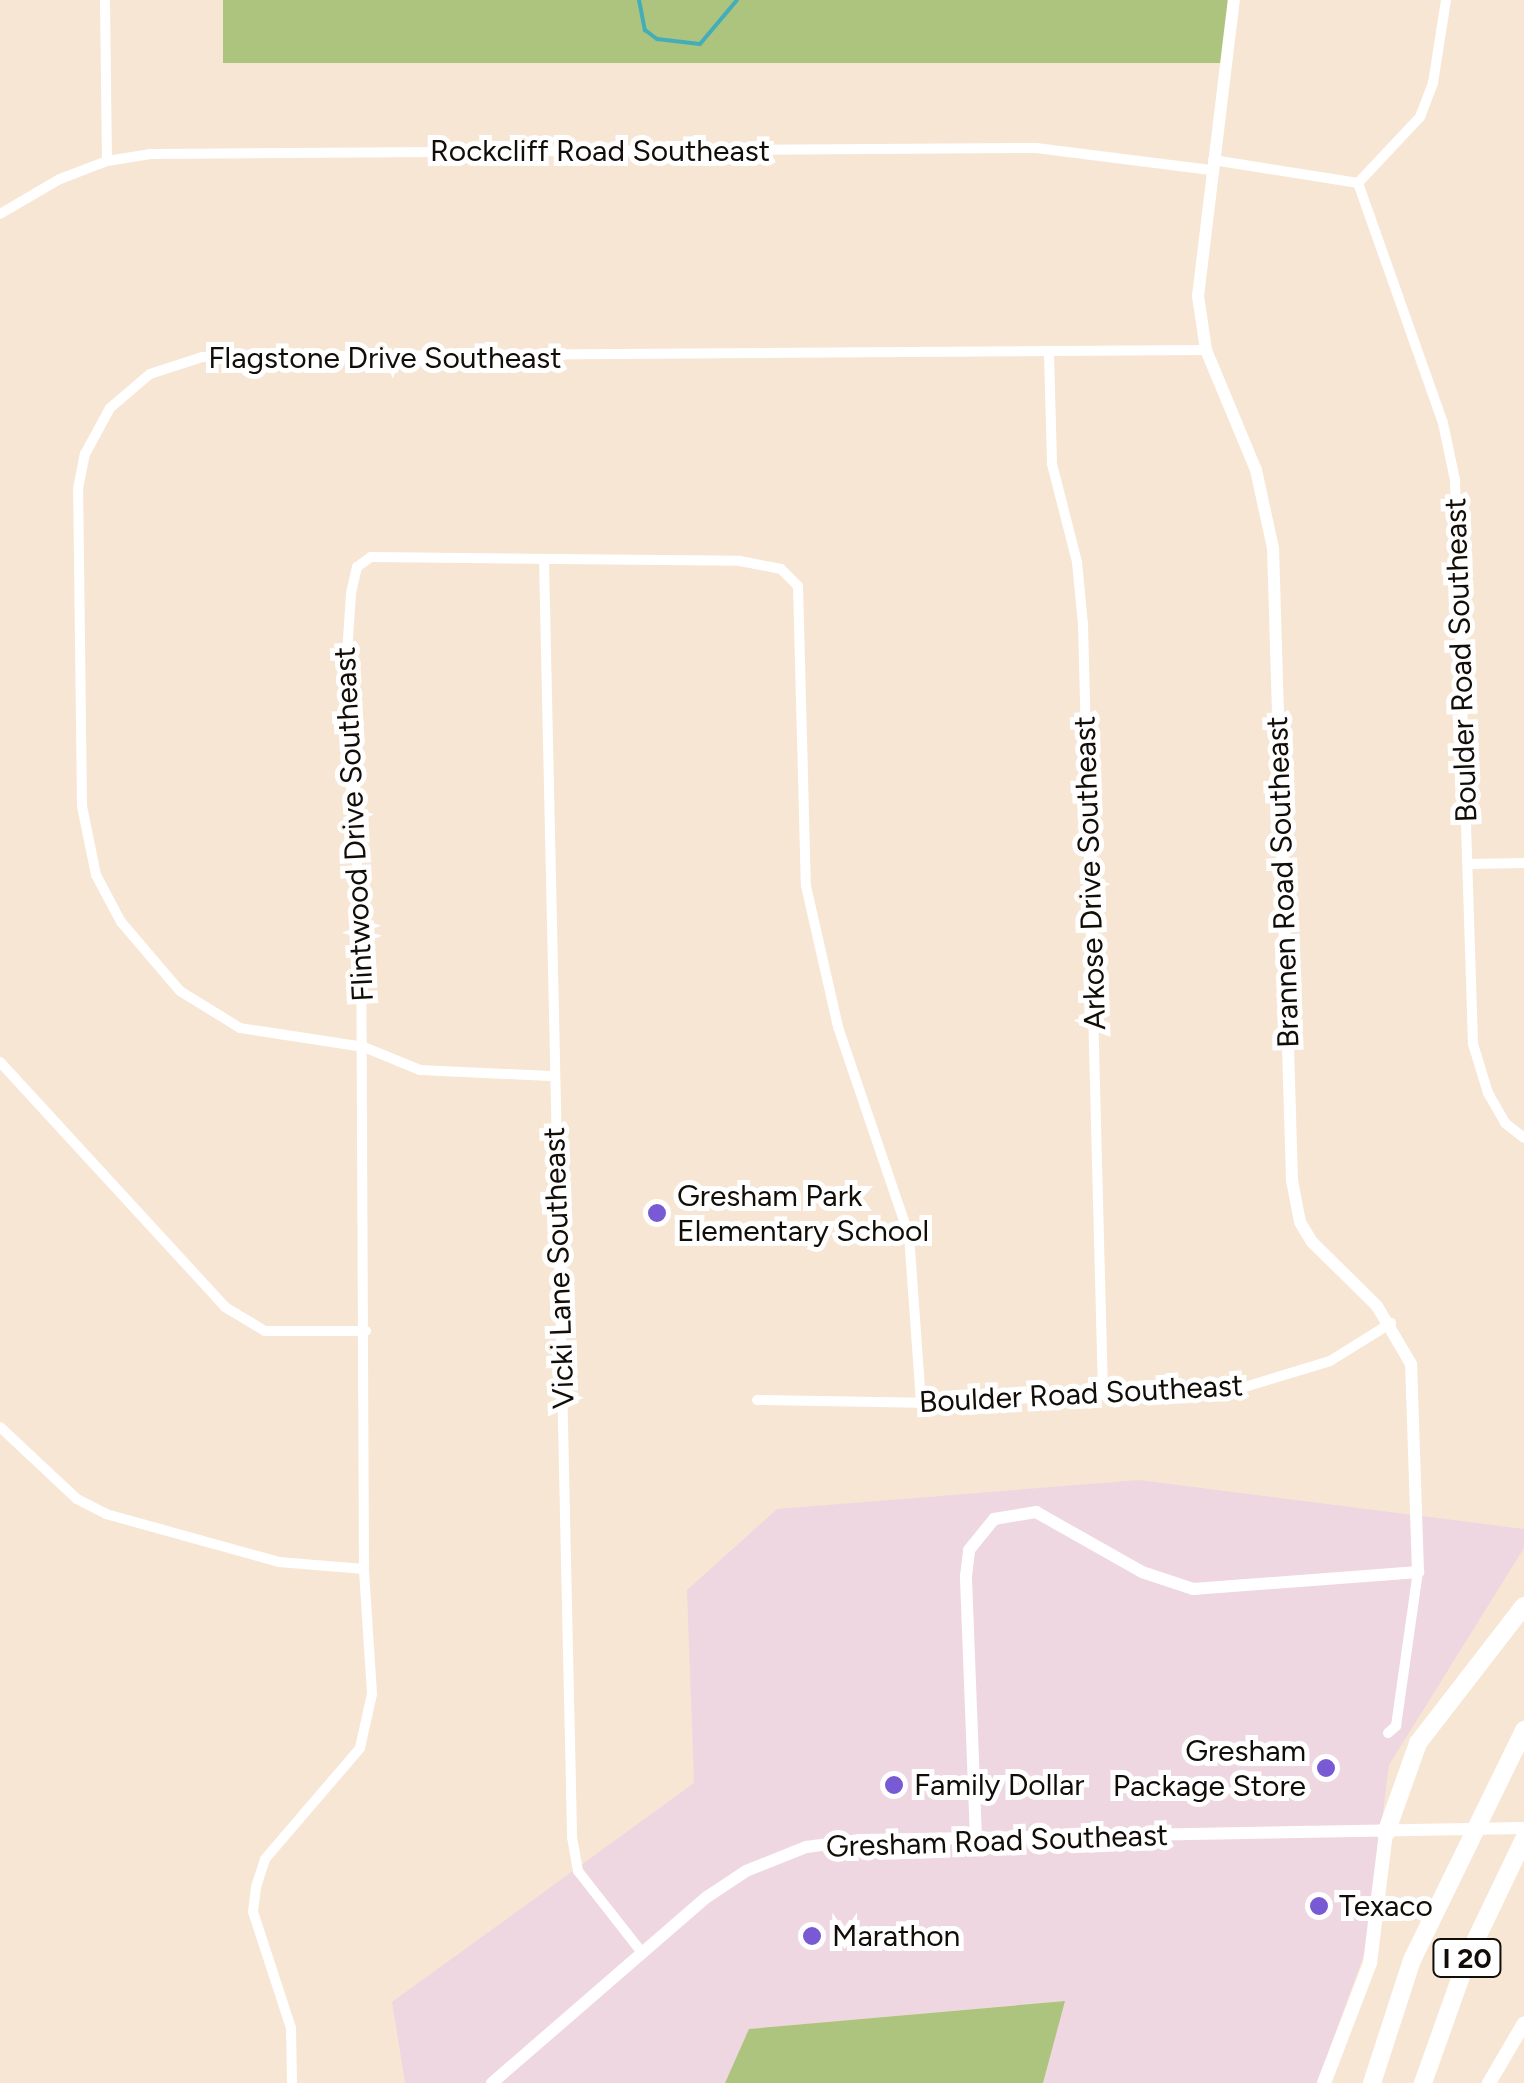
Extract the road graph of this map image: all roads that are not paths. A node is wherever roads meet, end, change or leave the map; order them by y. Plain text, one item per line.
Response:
1 (105, 0) edge
2 (1234, 0) edge
3 (1446, 0) edge
4 (107, 160) junction
5 (1212, 165) junction
6 (1358, 182) junction
7 (0, 214) edge
8 (1206, 350) junction
9 (1049, 355) junction
10 (544, 560) junction
11 (1524, 863) edge
12 (1468, 864) junction
13 (364, 1047) junction
14 (0, 1062) edge
15 (551, 1076) junction
16 (1524, 1138) edge
17 (1391, 1323) junction
18 (366, 1331) junction
19 (1103, 1395) junction
20 (757, 1400) dead end
21 (921, 1404) junction
22 (0, 1427) edge
23 (364, 1569) junction
24 (1418, 1572) junction
25 (1524, 1606) edge
26 (1524, 1730) edge
27 (1388, 1734) dead end
28 (1524, 1828) edge
29 (1386, 1833) junction
30 (976, 1839) junction
31 (1524, 1839) edge
32 (643, 1954) junction
33 (1524, 2023) edge
34 (292, 2083) edge
35 (492, 2083) edge
36 (1324, 2083) edge
37 (1372, 2083) edge
38 (1423, 2083) edge
39 (1489, 2083) edge

1 - 4 street
2 - 5 street, Brannen Road Southeast
3 - 6 street
4 - 5 street, Rockcliff Road Southeast
4 - 7 street, Rockcliff Road Southeast
5 - 6 street, Rockcliff Road Southeast
5 - 8 street, Brannen Road Southeast
6 - 12 street, Boulder Road Southeast
8 - 9 street, Flagstone Drive Southeast
8 - 17 street, Brannen Road Southeast
9 - 13 street, Flagstone Drive Southeast
9 - 19 street, Arkose Drive Southeast
10 - 13 street, Flintwood Drive Southeast
10 - 15 street, Vicki Lane Southeast
10 - 21 street, Flintwood Drive Southeast
11 - 12 street
12 - 16 street, Boulder Road Southeast
13 - 15 street, Flagstone Drive Southeast
13 - 18 street, Flintwood Drive Southeast
14 - 18 street
15 - 32 street, Vicki Lane Southeast
17 - 19 street, Boulder Road Southeast
17 - 24 street, Brannen Road Southeast
18 - 23 street, Flintwood Drive Southeast
19 - 21 street, Boulder Road Southeast
20 - 21 street, Boulder Road Southeast
22 - 23 street
23 - 34 street, Flintwood Drive Southeast
24 - 27 street, Brannen Road Southeast
24 - 30 street
25 - 29 highway
26 - 37 highway, I 20
28 - 29 street, Gresham Road Southeast
29 - 30 street, Gresham Road Southeast
29 - 36 main road
30 - 32 street, Gresham Road Southeast
31 - 38 highway, I 20
32 - 35 street, Gresham Road Southeast
33 - 39 main road

